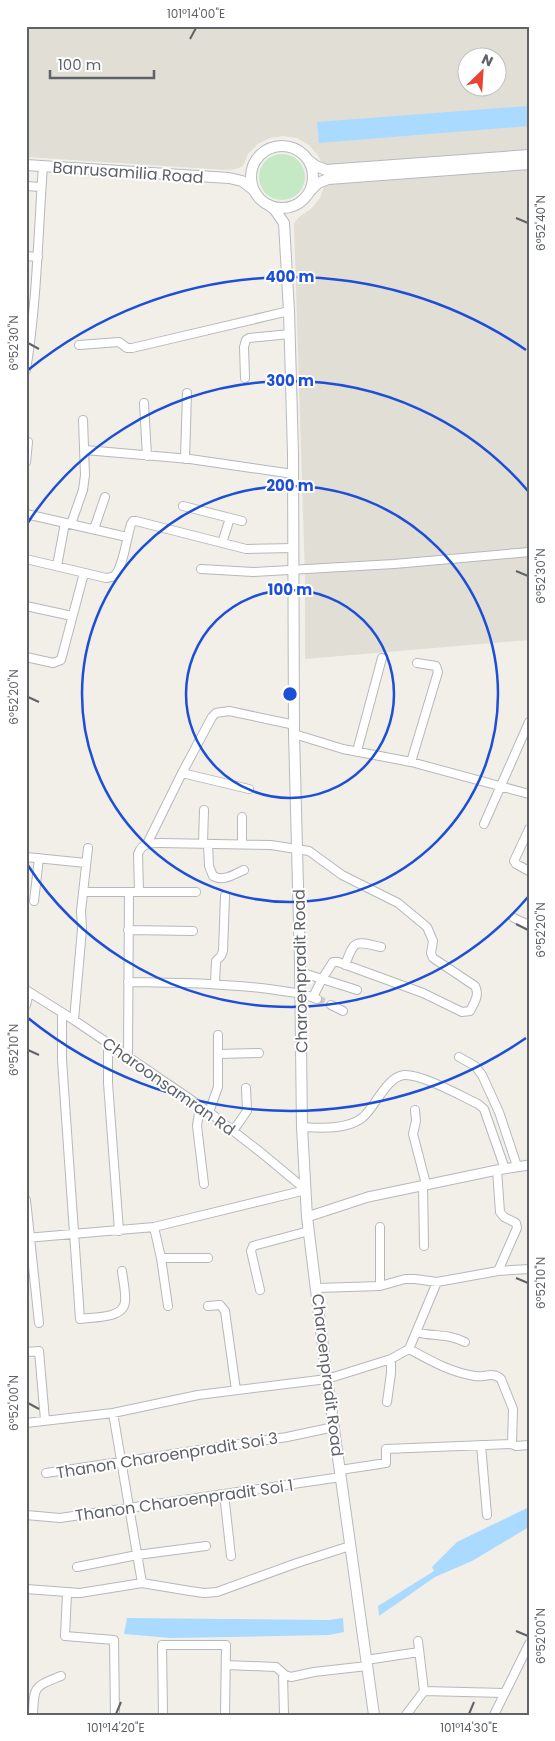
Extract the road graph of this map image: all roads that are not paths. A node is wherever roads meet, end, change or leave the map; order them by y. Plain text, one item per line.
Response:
1 (529, 155) edge
2 (308, 160) junction
3 (254, 163) junction
4 (529, 164) edge
5 (26, 165) edge
6 (43, 166) junction
7 (229, 178) junction
8 (26, 186) edge
9 (41, 187) junction
10 (254, 190) junction
11 (310, 190) junction
12 (269, 205) junction
13 (296, 205) junction
14 (284, 223) junction
15 (26, 256) edge
16 (38, 258) junction
17 (289, 311) junction
18 (290, 334) junction
19 (79, 345) dead end
20 (26, 370) edge
21 (246, 378) dead end
22 (187, 393) dead end
23 (144, 403) dead end
24 (84, 420) dead end
25 (28, 442) dead end
26 (84, 450) junction
27 (147, 456) junction
28 (185, 459) junction
29 (26, 462) edge
30 (293, 474) junction
31 (105, 497) dead end
32 (184, 506) dead end
33 (26, 514) edge
34 (230, 518) junction
35 (242, 521) dead end
36 (68, 524) junction
37 (94, 529) junction
38 (127, 537) junction
39 (222, 543) junction
40 (294, 548) junction
41 (529, 552) edge
42 (26, 559) edge
43 (57, 566) junction
44 (201, 569) dead end
45 (294, 569) junction
46 (84, 573) junction
47 (26, 606) edge
48 (72, 616) junction
49 (26, 657) edge
50 (382, 658) dead end
51 (417, 662) dead end
52 (529, 722) edge
53 (295, 730) junction
54 (357, 751) junction
55 (411, 762) junction
56 (182, 773) junction
57 (501, 787) junction
58 (249, 789) dead end
59 (529, 794) edge
60 (204, 810) dead end
61 (242, 817) dead end
62 (484, 824) dead end
63 (529, 829) edge
64 (205, 843) junction
65 (147, 844) junction
66 (242, 844) junction
67 (88, 848) dead end
68 (297, 848) junction
69 (26, 857) edge
70 (39, 858) junction
71 (86, 864) junction
72 (244, 870) dead end
73 (529, 871) edge
74 (83, 892) junction
75 (128, 892) junction
76 (139, 892) junction
77 (196, 892) dead end
78 (225, 896) dead end
79 (34, 901) dead end
80 (514, 918) dead end
81 (529, 925) edge
82 (128, 930) junction
83 (193, 931) dead end
84 (381, 948) dead end
85 (345, 965) junction
86 (300, 972) junction
87 (322, 979) junction
88 (128, 982) junction
89 (215, 984) junction
90 (356, 990) dead end
91 (28, 991) edge
92 (300, 993) junction
93 (26, 1005) edge
94 (330, 1005) tunnel mouth
95 (344, 1011) dead end
96 (62, 1013) junction
97 (74, 1020) junction
98 (218, 1035) dead end
99 (108, 1043) junction
100 (259, 1053) dead end
101 (218, 1054) junction
102 (459, 1057) dead end
103 (128, 1058) junction
104 (246, 1088) dead end
105 (200, 1106) junction
106 (415, 1110) dead end
107 (208, 1112) junction
108 (302, 1127) junction
109 (233, 1131) junction
110 (517, 1166) junction
111 (529, 1166) edge
112 (501, 1169) junction
113 (204, 1184) dead end
114 (425, 1185) junction
115 (306, 1190) junction
116 (26, 1200) edge
117 (307, 1217) junction
118 (154, 1227) junction
119 (380, 1228) dead end
120 (119, 1230) junction
121 (309, 1231) junction
122 (76, 1234) junction
123 (28, 1238) edge
124 (424, 1246) dead end
125 (161, 1258) junction
126 (208, 1258) dead end
127 (529, 1269) edge
128 (122, 1270) dead end
129 (498, 1270) junction
130 (437, 1282) junction
131 (380, 1286) junction
132 (317, 1288) junction
133 (260, 1290) dead end
134 (168, 1306) dead end
135 (208, 1306) dead end
136 (39, 1323) dead end
137 (416, 1332) junction
138 (464, 1342) dead end
139 (409, 1349) junction
140 (26, 1352) edge
141 (391, 1359) junction
142 (327, 1379) junction
143 (236, 1390) junction
144 (386, 1402) dead end
145 (113, 1413) junction
146 (45, 1420) junction
147 (26, 1422) edge
148 (334, 1427) junction
149 (512, 1444) junction
150 (481, 1445) junction
151 (529, 1445) edge
152 (121, 1461) junction
153 (46, 1473) dead end
154 (340, 1474) junction
155 (224, 1494) junction
156 (129, 1508) junction
157 (26, 1515) edge
158 (487, 1515) dead end
159 (206, 1546) dead end
160 (350, 1546) junction
161 (137, 1555) junction
162 (231, 1556) dead end
163 (77, 1567) dead end
164 (142, 1583) junction
165 (26, 1589) edge
166 (67, 1593) junction
167 (418, 1641) dead end
168 (529, 1644) edge
169 (419, 1652) junction
170 (367, 1663) junction
171 (226, 1665) junction
172 (283, 1674) junction
173 (61, 1676) dead end
174 (424, 1691) junction
175 (504, 1693) junction
176 (33, 1715) edge
177 (115, 1715) edge
178 (163, 1715) edge
179 (226, 1715) edge
180 (284, 1715) edge
181 (374, 1715) edge
182 (406, 1715) edge
183 (494, 1715) edge

1 - 2 main road
2 - 3 main road
2 - 11 main road
3 - 7 main road
3 - 10 main road
4 - 11 main road
5 - 6 main road, Banrusamilia Road
6 - 7 main road, Banrusamilia Road
6 - 9 street
7 - 10 main road, Banrusamilia Road
8 - 9 street
9 - 16 street
10 - 12 main road
11 - 13 main road
12 - 13 main road
12 - 14 main road
13 - 14 main road
14 - 17 main road, Charoenpradit Road
15 - 16 street
16 - 20 street
17 - 18 main road, Charoenpradit Road
17 - 19 street
18 - 21 street
18 - 30 main road, Charoenpradit Road
22 - 28 street
23 - 27 street
24 - 26 street
25 - 29 street
26 - 27 street
26 - 36 street
27 - 28 street
28 - 30 street
30 - 40 main road, Charoenpradit Road
31 - 37 street
32 - 34 street
33 - 36 street
34 - 35 street
34 - 39 street
36 - 37 street
36 - 43 street
37 - 38 street
38 - 39 street
38 - 46 street
39 - 40 street
40 - 45 main road, Charoenpradit Road
41 - 45 street
42 - 43 street
43 - 46 street
44 - 45 street
45 - 53 main road, Charoenpradit Road
46 - 48 street
47 - 48 street
48 - 49 street
50 - 54 street
51 - 55 street
52 - 57 street
53 - 54 street
53 - 56 street
53 - 68 main road, Charoenpradit Road
54 - 55 street
55 - 57 street
56 - 58 street
56 - 65 street
57 - 59 street
57 - 62 street
60 - 64 street
61 - 66 street
63 - 73 street
64 - 65 street
64 - 66 street
64 - 72 street
65 - 76 street
66 - 68 street
67 - 71 street
68 - 85 street
68 - 86 main road, Charoenpradit Road
69 - 70 street
70 - 71 street
70 - 79 street
71 - 74 street
74 - 75 street
74 - 97 street
75 - 76 street
75 - 82 street
76 - 77 street
78 - 89 street
80 - 81 street
82 - 83 street
82 - 88 street
84 - 85 street
85 - 87 street
86 - 87 street
86 - 92 main road, Charoenpradit Road
87 - 90 street
87 - 92 street
88 - 89 street
88 - 103 street
89 - 92 street
91 - 93 street
91 - 96 street, Charoonsamran Rd
92 - 108 main road, Charoenpradit Road
94 - 95 street
96 - 97 street, Charoonsamran Rd
96 - 122 street
97 - 99 street, Charoonsamran Rd
98 - 101 street
99 - 103 street, Charoonsamran Rd
99 - 120 street
100 - 101 street
101 - 107 street
102 - 110 street
103 - 105 street, Charoonsamran Rd
104 - 109 street
105 - 107 street, Charoonsamran Rd
105 - 113 street
106 - 114 street
107 - 109 street, Charoonsamran Rd
108 - 112 street
108 - 115 main road, Charoenpradit Road
109 - 115 street, Charoonsamran Rd
110 - 111 street
110 - 112 street
112 - 114 street
112 - 129 street
114 - 117 street
114 - 124 street
115 - 117 main road, Charoenpradit Road
115 - 118 street
116 - 123 street
117 - 121 main road, Charoenpradit Road
118 - 120 street
118 - 125 street
119 - 131 street
120 - 122 street
121 - 132 main road, Charoenpradit Road
121 - 133 street
122 - 123 street
122 - 128 street
123 - 136 street
125 - 126 street
125 - 134 street
127 - 129 street
129 - 130 street
130 - 131 street
130 - 137 street
131 - 132 street
132 - 142 main road, Charoenpradit Road
135 - 143 street
137 - 138 street
137 - 139 street
139 - 141 street
139 - 149 street
140 - 146 street
141 - 142 street
141 - 144 street
142 - 143 street
142 - 148 main road, Charoenpradit Road
143 - 145 street
145 - 146 street
145 - 152 street
146 - 147 street
148 - 152 street, Thanon Charoenpradit Soi 3
148 - 154 main road, Charoenpradit Road
149 - 150 street
149 - 151 street
150 - 154 street, Thanon Charoenpradit Soi 1
150 - 158 street
152 - 153 street, Thanon Charoenpradit Soi 3
152 - 156 street
154 - 155 street, Thanon Charoenpradit Soi 1
154 - 160 main road, Charoenpradit Road
155 - 156 street, Thanon Charoenpradit Soi 1
155 - 162 street
156 - 157 street, Thanon Charoenpradit Soi 1
156 - 161 street
159 - 161 street
160 - 164 street
160 - 170 main road, Charoenpradit Road
161 - 163 street
161 - 164 street
164 - 166 street
165 - 166 street
166 - 177 street
167 - 169 street
168 - 175 street
169 - 170 street
169 - 174 street
170 - 172 street
170 - 181 main road, Charoenpradit Road
171 - 172 street
171 - 178 street
171 - 179 street
172 - 180 street
173 - 176 street
174 - 175 street
174 - 182 street
175 - 183 street

